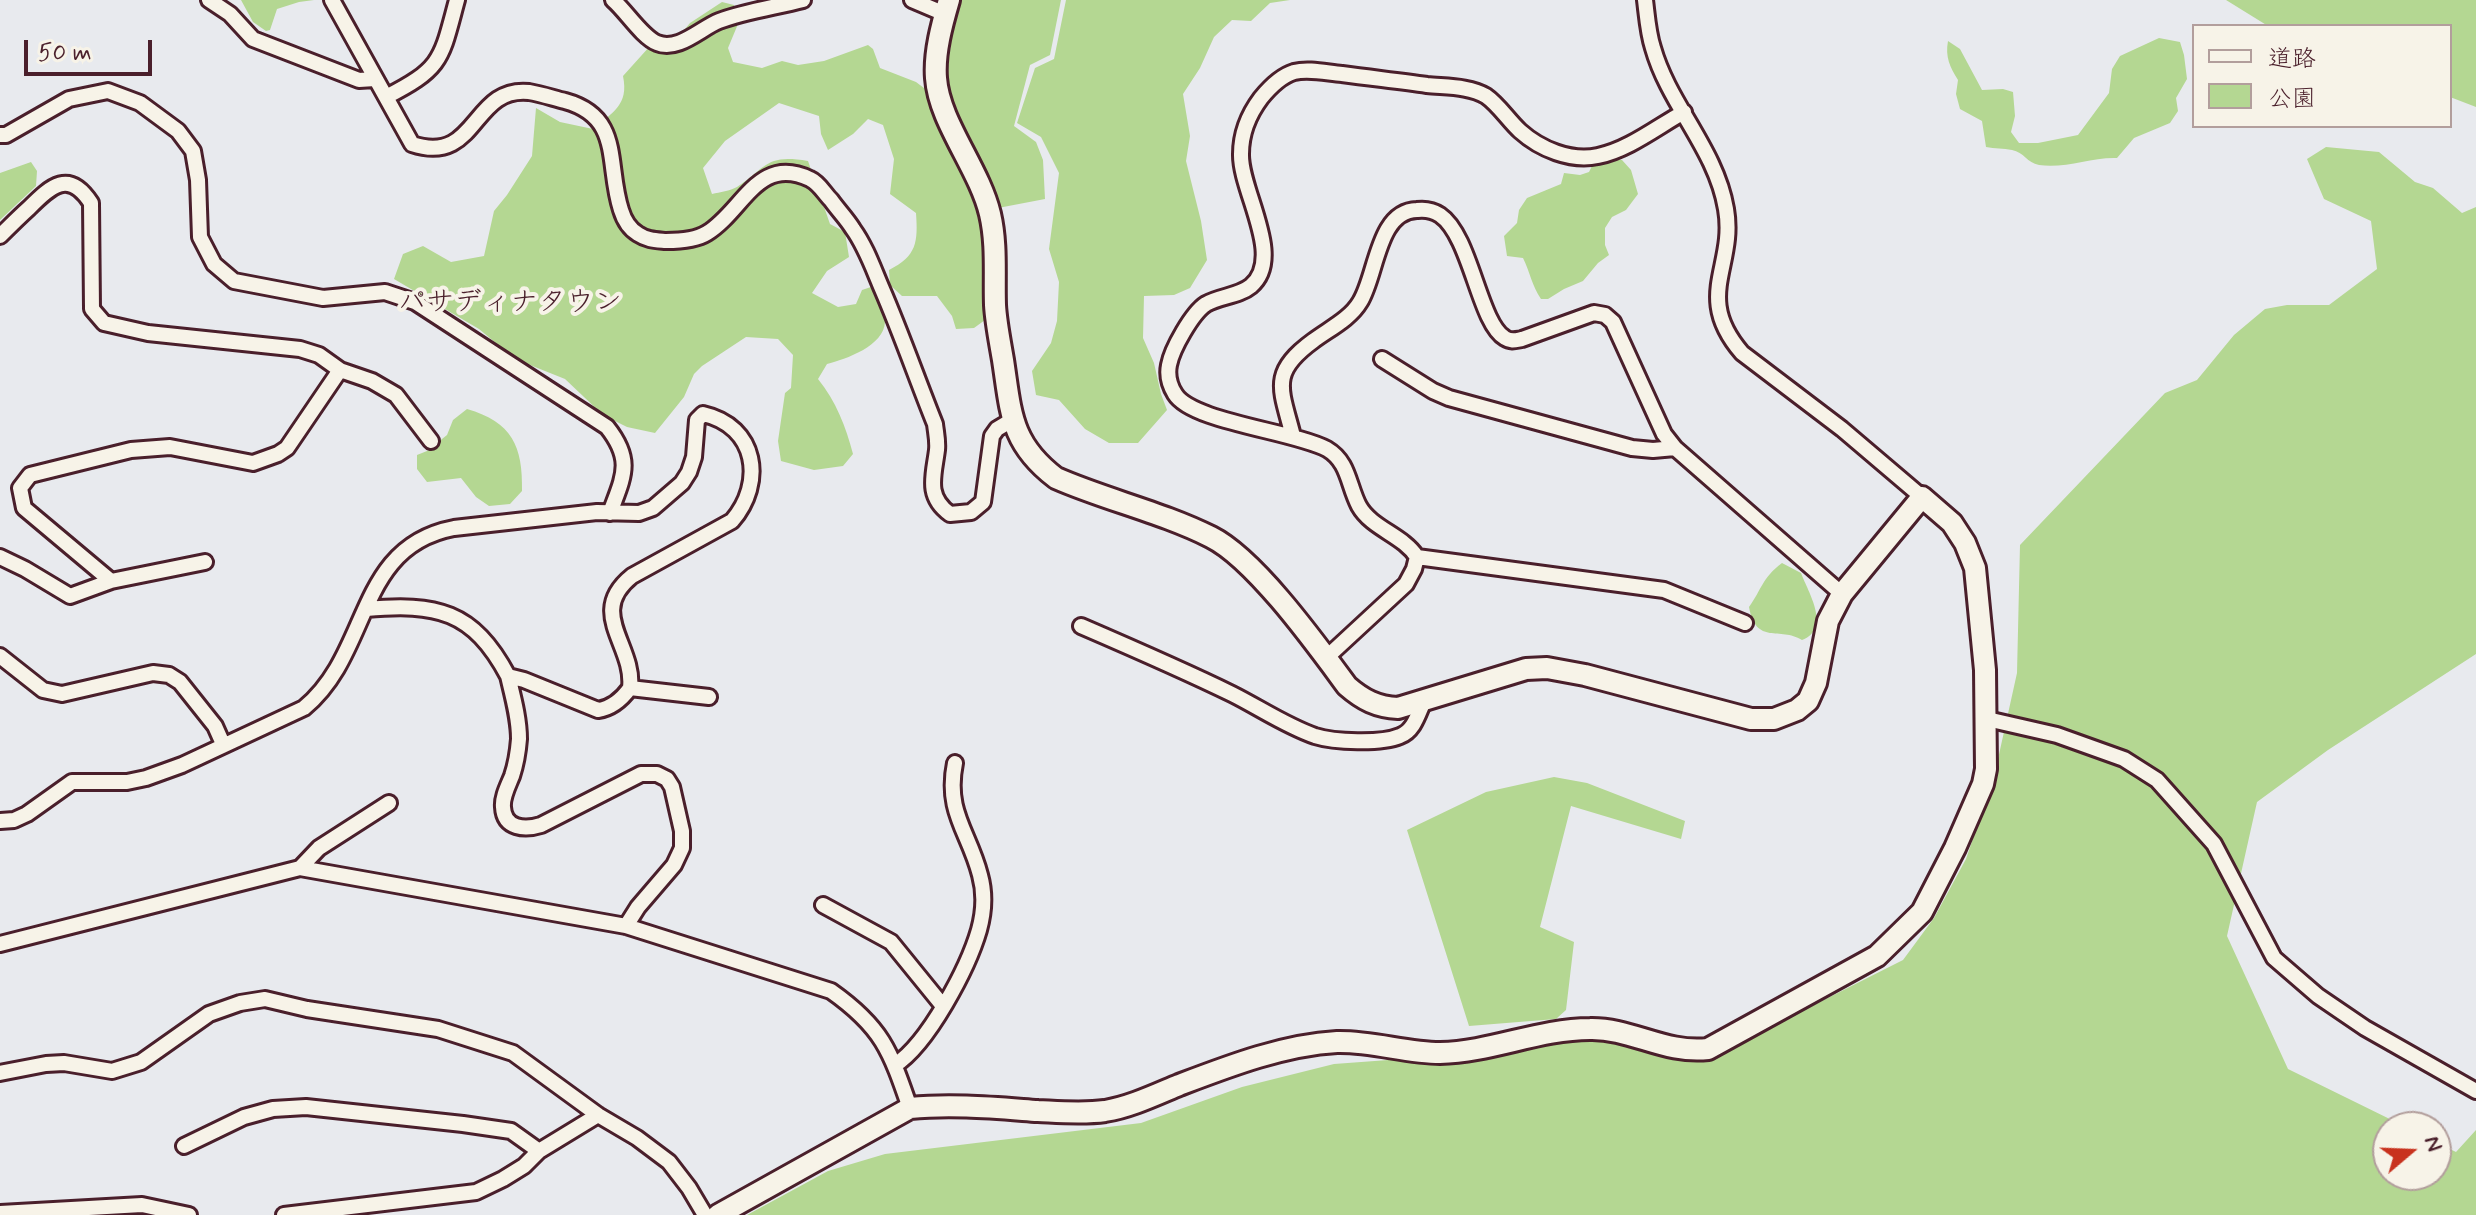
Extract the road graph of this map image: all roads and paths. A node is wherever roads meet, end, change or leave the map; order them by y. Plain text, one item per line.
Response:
1 (209, 0) edge
2 (332, 0) edge
3 (457, 0) edge
4 (613, 0) edge
5 (803, 0) edge
6 (912, 0) edge
7 (1645, 0) edge
8 (947, 7) edge
9 (375, 79) junction
10 (386, 97) junction
11 (1684, 112) junction
12 (0, 135) edge
13 (0, 236) edge
14 (1382, 359) dead end
15 (340, 370) junction
16 (1012, 420) junction
17 (1293, 436) junction
18 (431, 441) dead end
19 (1675, 448) junction
20 (1922, 497) junction
21 (610, 513) junction
22 (0, 557) edge
23 (1417, 557) junction
24 (205, 562) dead end
25 (111, 581) junction
26 (1842, 594) junction
27 (366, 609) junction
28 (1745, 623) dead end
29 (1081, 626) dead end
30 (0, 656) edge
31 (1326, 658) junction
32 (508, 676) junction
33 (630, 688) junction
34 (709, 697) dead end
35 (1424, 701) junction
36 (1987, 719) junction
37 (223, 744) junction
38 (955, 763) dead end
39 (389, 803) dead end
40 (0, 821) edge
41 (300, 868) junction
42 (823, 905) dead end
43 (626, 926) junction
44 (0, 944) edge
45 (943, 1006) junction
46 (895, 1065) junction
47 (0, 1073) edge
48 (2476, 1091) edge
49 (910, 1108) junction
50 (598, 1115) junction
51 (184, 1146) dead end
52 (539, 1151) junction
53 (0, 1213) edge
54 (189, 1215) edge
55 (284, 1215) edge
56 (705, 1215) edge
57 (718, 1215) edge

1 - 9 street
2 - 9 street
3 - 10 street
4 - 5 street
6 - 8 street
7 - 11 street
8 - 16 street
9 - 10 street
10 - 16 street
11 - 17 street
11 - 20 street
12 - 21 street
13 - 15 street
14 - 19 street
15 - 18 street
15 - 25 street
16 - 31 street
17 - 19 street
17 - 23 street
19 - 26 street
20 - 26 street
20 - 36 street
21 - 27 street
21 - 33 street
22 - 25 street
23 - 28 street
23 - 31 street
24 - 25 street
26 - 35 street
27 - 32 street
27 - 37 street
29 - 35 street
30 - 37 street
31 - 35 street
32 - 33 street
32 - 43 street
33 - 34 street
36 - 48 street
36 - 49 street
37 - 40 street
38 - 45 street
39 - 41 street
41 - 43 street
41 - 44 street
42 - 45 street
43 - 46 street
45 - 46 street
46 - 49 street
47 - 50 street
49 - 57 street
50 - 52 street
50 - 56 street
51 - 52 street
52 - 55 street
53 - 54 street

